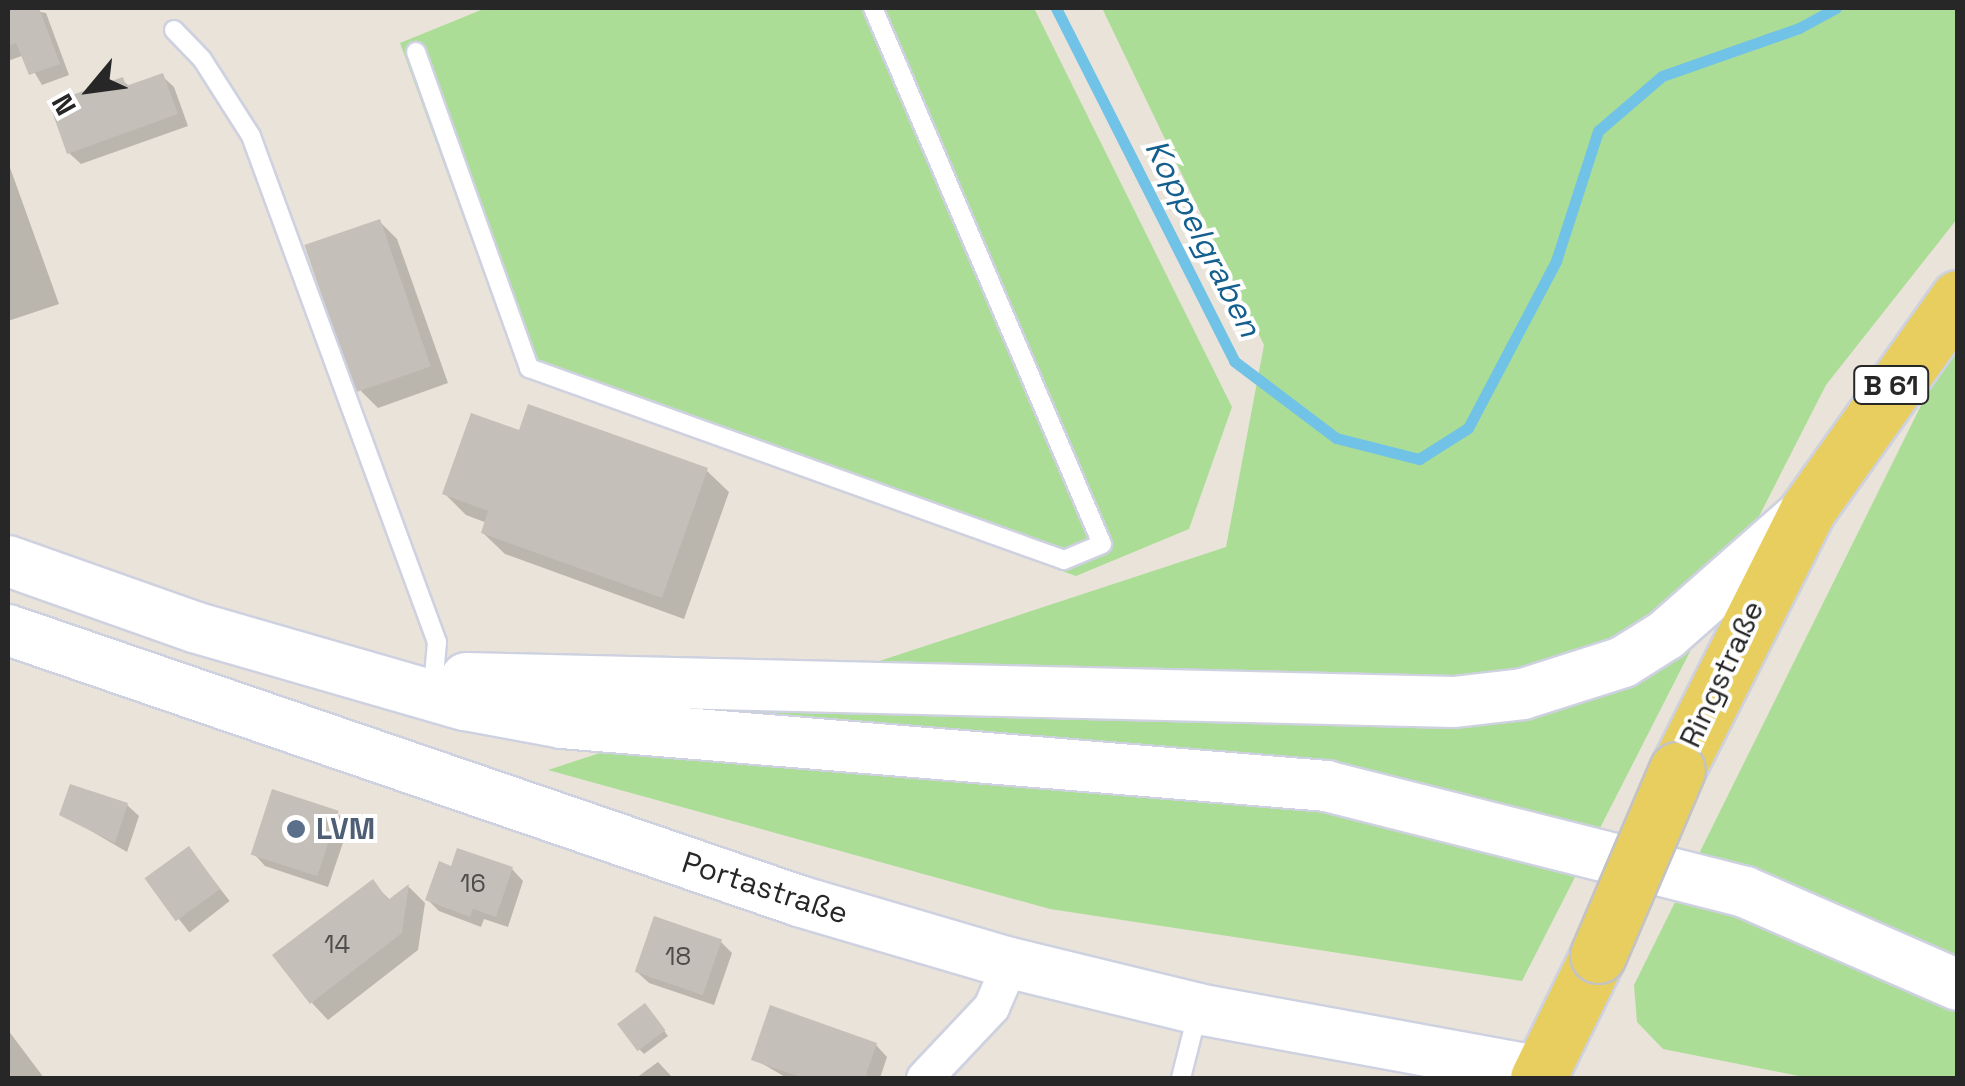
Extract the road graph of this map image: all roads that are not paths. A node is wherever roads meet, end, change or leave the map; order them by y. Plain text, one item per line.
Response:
1 (873, 8) edge
2 (174, 30) dead end
3 (416, 52) dead end
4 (1958, 298) edge
5 (1818, 494) junction
6 (8, 561) edge
7 (8, 630) edge
8 (356, 674) junction
9 (434, 675) junction
10 (1010, 963) junction
11 (1958, 985) edge
12 (1198, 1008) junction
13 (1323, 1034) junction
14 (1552, 1076) edge
15 (924, 1078) edge
16 (1180, 1078) edge
17 (1386, 1078) edge

1 - 3 lane
2 - 9 lane
4 - 5 main road, Ringstraße / B 61
5 - 9 main road
5 - 14 main road, Ringstraße / B 61, bridge
6 - 8 main road
7 - 10 main road, Portastraße
8 - 9 main road
8 - 11 main road
10 - 12 main road, Portastraße
10 - 15 street
12 - 13 main road, Portastraße
12 - 16 lane
13 - 14 main road, Portastraße
13 - 17 main road

